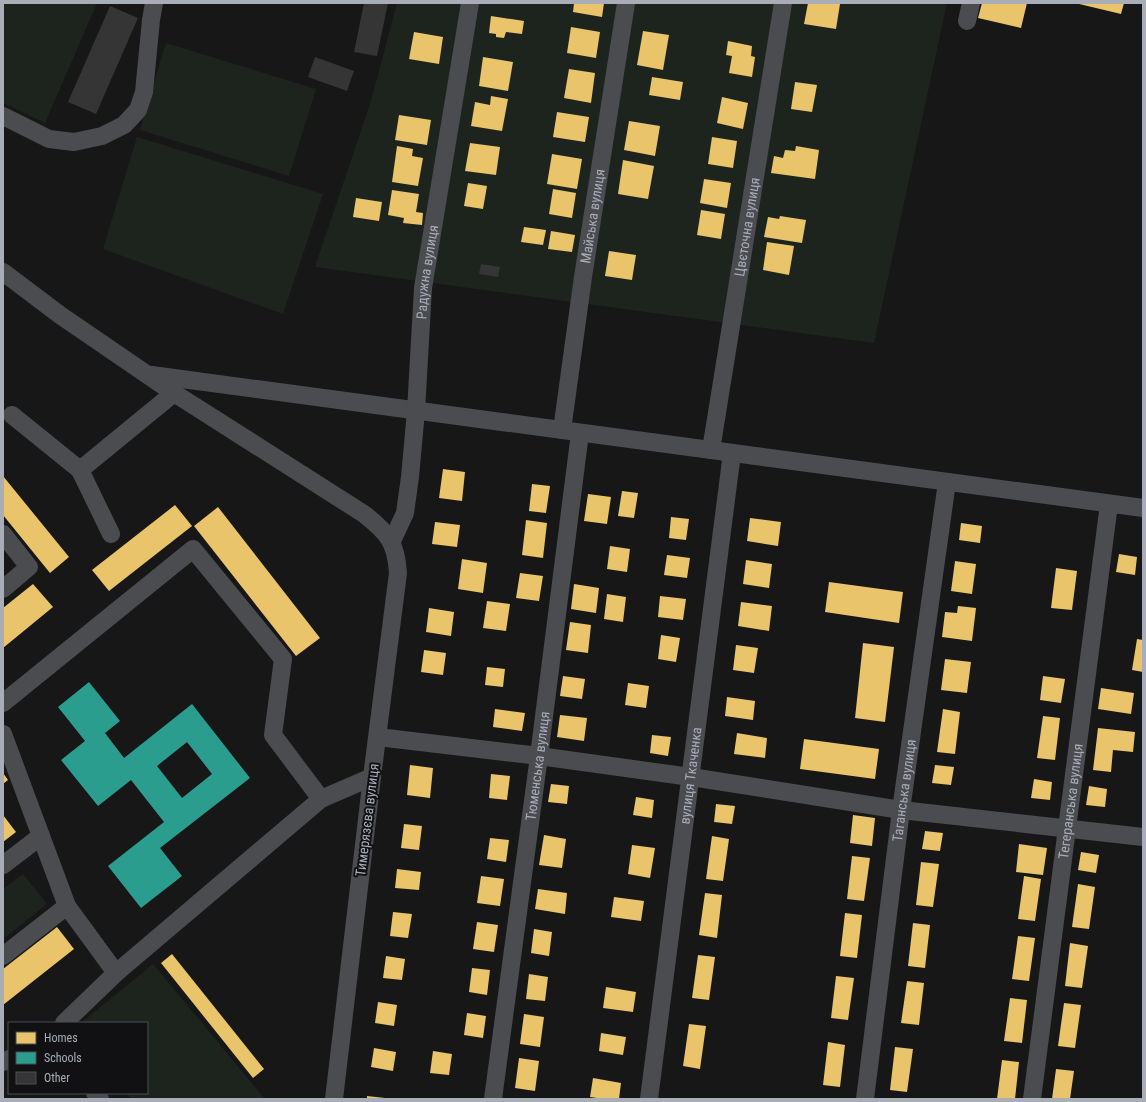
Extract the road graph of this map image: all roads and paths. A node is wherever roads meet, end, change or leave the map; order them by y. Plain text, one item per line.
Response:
1 (154, 3) edge
2 (470, 3) edge
3 (626, 3) edge
4 (782, 3) edge
5 (971, 3) edge
6 (967, 21) dead end
7 (3, 116) edge
8 (3, 272) edge
9 (147, 374) junction
10 (174, 393) junction
11 (416, 411) junction
12 (12, 414) dead end
13 (562, 430) junction
14 (580, 433) junction
15 (711, 450) junction
16 (732, 453) junction
17 (80, 470) junction
18 (947, 482) junction
19 (1109, 504) junction
20 (1143, 508) edge
21 (3, 534) edge
22 (111, 534) dead end
23 (392, 541) junction
24 (3, 589) edge
25 (3, 703) edge
26 (3, 734) edge
27 (378, 738) junction
28 (539, 756) junction
29 (691, 776) junction
30 (372, 777) junction
31 (321, 799) junction
32 (901, 810) junction
33 (1067, 828) junction
34 (41, 836) junction
35 (1143, 837) edge
36 (3, 865) edge
37 (67, 906) junction
38 (3, 956) edge
39 (116, 973) junction
40 (65, 1022) edge
41 (334, 1099) edge
42 (493, 1099) edge
43 (649, 1099) edge
44 (865, 1099) edge
45 (1032, 1099) edge

1 - 7 street
2 - 11 street, Радужна вулиця
3 - 13 street, Майська вулиця
4 - 15 street, Цвєточна вулиця
5 - 6 street
8 - 9 street
9 - 10 street
9 - 11 street
10 - 17 street
10 - 23 street
11 - 13 street
11 - 23 street, Радужна вулиця
12 - 17 street
13 - 14 street
14 - 15 street
14 - 28 street, Тюменська вулиця
15 - 16 street
16 - 18 street
16 - 29 street, вулиця Ткаченка
17 - 22 street
18 - 19 street
18 - 32 street, Таганська вулиця
19 - 20 street
19 - 33 street, Тегеранська вулиця
21 - 24 street
23 - 27 street, Тимерязєва вулиця
25 - 31 street
26 - 34 street
27 - 28 street
27 - 30 street, Тимерязєва вулиця
28 - 29 street
28 - 42 street, Тюменська вулиця
29 - 32 street
29 - 43 street, вулиця Ткаченка
30 - 31 street
30 - 41 street, Тимерязєва вулиця
31 - 39 street
32 - 33 street
32 - 44 street, Таганська вулиця
33 - 35 street
33 - 45 street, Тегеранська вулиця
34 - 36 street
34 - 37 street
37 - 38 street
37 - 39 street
39 - 40 street

